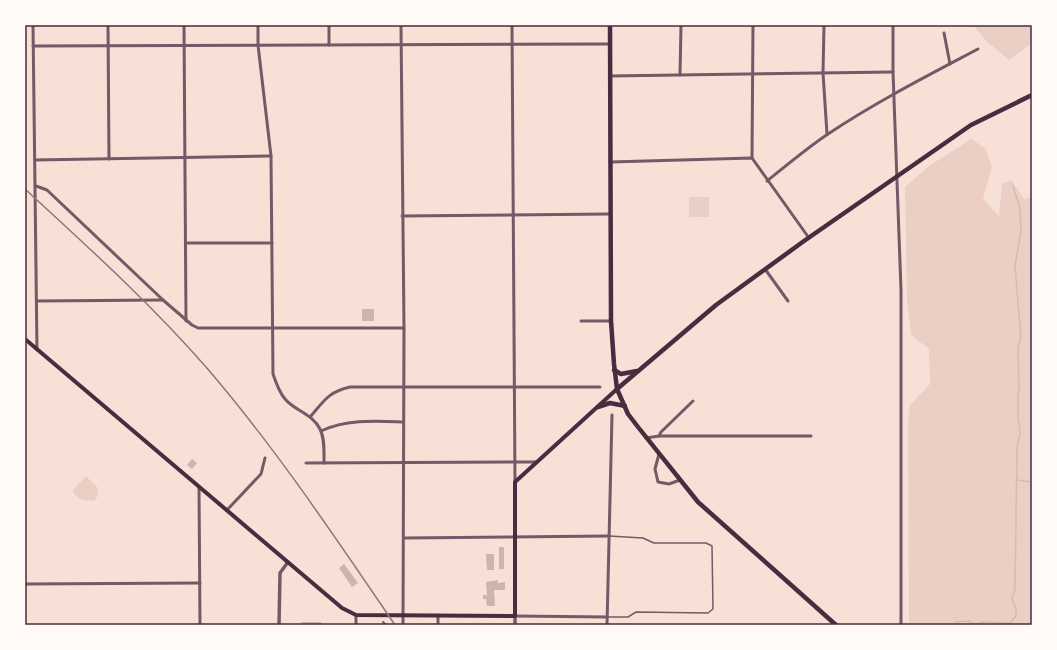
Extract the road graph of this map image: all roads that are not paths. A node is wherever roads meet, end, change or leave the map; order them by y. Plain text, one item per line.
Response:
1 (33, 25) edge
2 (108, 25) edge
3 (184, 25) edge
4 (258, 25) edge
5 (329, 25) edge
6 (402, 25) edge
7 (512, 25) edge
8 (610, 25) edge
9 (681, 25) edge
10 (753, 25) edge
11 (824, 25) edge
12 (894, 25) edge
13 (944, 33) dead end
14 (402, 44) junction
15 (512, 44) junction
16 (610, 44) junction
17 (184, 45) junction
18 (258, 45) junction
19 (329, 45) junction
20 (33, 46) junction
21 (108, 46) junction
22 (978, 49) dead end
23 (950, 64) junction
24 (893, 72) junction
25 (823, 73) junction
26 (753, 74) junction
27 (680, 75) junction
28 (610, 76) junction
29 (894, 93) junction
30 (1032, 95) edge
31 (827, 134) junction
32 (271, 156) junction
33 (185, 158) junction
34 (752, 158) junction
35 (109, 159) junction
36 (35, 160) junction
37 (610, 162) junction
38 (898, 176) junction
39 (767, 180) junction
40 (36, 186) junction
41 (610, 214) junction
42 (513, 215) junction
43 (402, 216) junction
44 (809, 238) junction
45 (272, 242) junction
46 (186, 243) junction
47 (765, 269) junction
48 (163, 300) junction
49 (37, 301) junction
50 (788, 301) dead end
51 (186, 320) junction
52 (581, 321) dead end
53 (611, 321) junction
54 (272, 328) junction
55 (404, 328) junction
56 (26, 341) edge
57 (37, 350) junction
58 (614, 370) junction
59 (639, 371) junction
60 (403, 387) junction
61 (514, 387) junction
62 (600, 387) dead end
63 (618, 389) junction
64 (693, 401) dead end
65 (625, 406) junction
66 (598, 407) junction
67 (612, 415) dead end
68 (310, 417) junction
69 (403, 422) junction
70 (321, 431) junction
71 (659, 436) junction
72 (811, 436) dead end
73 (646, 438) junction
74 (659, 454) junction
75 (265, 458) dead end
76 (515, 462) junction
77 (537, 462) junction
78 (306, 463) dead end
79 (324, 463) junction
80 (403, 463) junction
81 (680, 480) junction
82 (515, 482) junction
83 (199, 487) junction
84 (227, 510) junction
85 (608, 536) junction
86 (515, 537) junction
87 (404, 538) junction
88 (288, 562) junction
89 (200, 583) junction
90 (25, 584) edge
91 (356, 615) junction
92 (403, 615) junction
93 (438, 615) junction
94 (515, 616) junction
95 (608, 618) junction
96 (384, 622) dead end
97 (200, 625) edge
98 (279, 625) edge
99 (356, 625) edge
100 (386, 625) edge
101 (402, 625) edge
102 (438, 625) edge
103 (515, 625) edge
104 (607, 625) edge
105 (836, 625) edge
106 (901, 625) edge

1 - 20 street
2 - 21 street
3 - 17 street
4 - 18 street
5 - 19 street
6 - 14 street
7 - 15 street
8 - 16 main road
9 - 27 street
10 - 26 street
11 - 25 street
12 - 24 street
13 - 23 street
14 - 15 street
14 - 19 street
14 - 43 street
15 - 16 street
15 - 42 street
16 - 28 main road
17 - 18 street
17 - 21 street
17 - 33 street
18 - 19 street
18 - 32 street
20 - 21 street
20 - 36 street
21 - 35 street
22 - 23 street
23 - 29 street
24 - 25 street
24 - 29 street
25 - 26 street
25 - 31 street
26 - 27 street
26 - 34 street
27 - 28 street
28 - 37 main road
29 - 31 street
29 - 38 street
30 - 38 main road
31 - 39 street
32 - 33 street
32 - 45 street
33 - 35 street
33 - 46 street
34 - 37 street
34 - 39 street
35 - 36 street
36 - 40 street
37 - 41 main road
38 - 44 main road
38 - 106 street
39 - 44 street
40 - 48 street
40 - 49 street
41 - 42 street
41 - 53 main road
42 - 43 street
42 - 61 street
43 - 55 street
44 - 47 main road
45 - 46 street
45 - 54 street
46 - 51 street
47 - 50 street
47 - 59 main road
48 - 49 street
48 - 51 street
49 - 57 street
51 - 54 street
52 - 53 street
53 - 58 main road
54 - 55 street
54 - 68 street
55 - 60 street
56 - 57 main road
57 - 83 main road
58 - 59 main road
58 - 63 main road
59 - 63 main road
60 - 61 street
60 - 68 street
60 - 69 street
61 - 62 street
61 - 76 street
63 - 65 main road
63 - 66 main road
64 - 71 street
65 - 66 main road
65 - 73 main road
66 - 77 main road
67 - 85 street
68 - 70 street
69 - 70 street
69 - 80 street
70 - 79 street
71 - 72 street
71 - 73 street
73 - 74 main road
74 - 81 main road
74 - 81 street
75 - 84 street
76 - 77 street
76 - 80 street
76 - 82 street
77 - 82 main road
78 - 79 street
79 - 80 street
80 - 87 street
81 - 105 main road
82 - 86 main road
83 - 84 main road
83 - 89 street
84 - 88 main road
85 - 86 street
85 - 95 street
85 - 95 lane
86 - 87 street
86 - 94 main road
87 - 92 street
88 - 91 main road
88 - 98 street
89 - 90 street
89 - 97 street
91 - 92 main road
91 - 99 street
92 - 93 main road
92 - 101 street
93 - 94 main road
93 - 102 street
94 - 95 street
94 - 103 street
95 - 104 street
96 - 100 street

